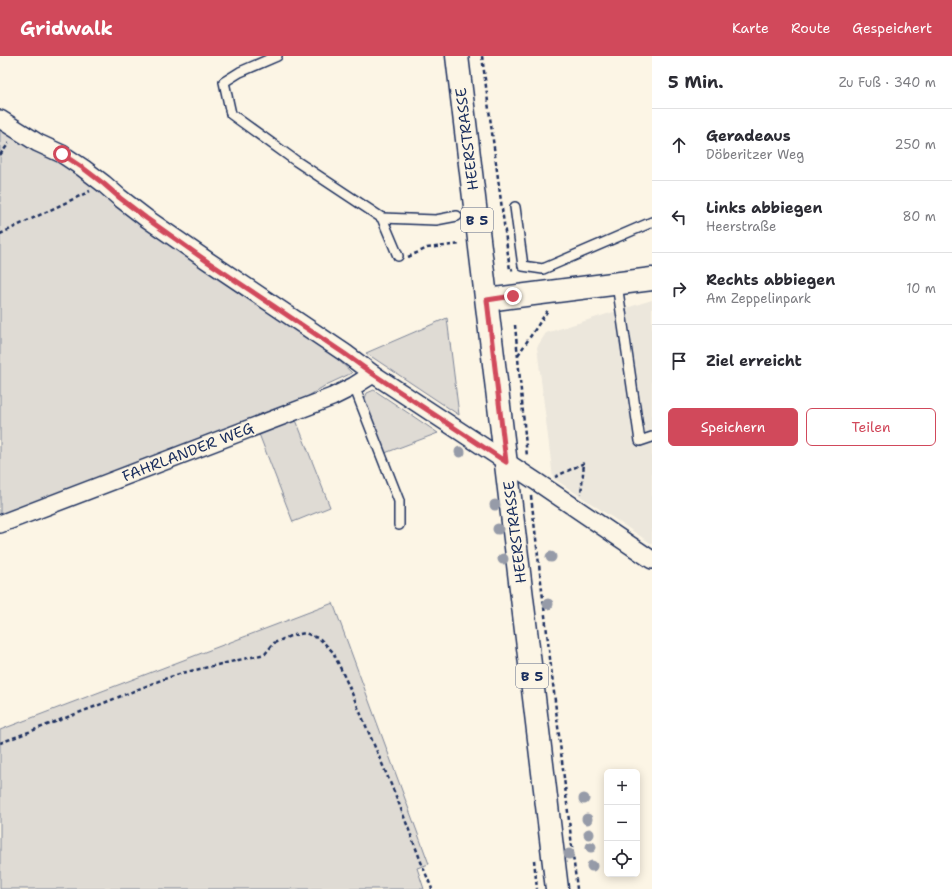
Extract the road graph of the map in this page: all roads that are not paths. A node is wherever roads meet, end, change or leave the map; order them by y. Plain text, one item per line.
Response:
1 (277, 56) edge
2 (458, 56) edge
3 (0, 119) edge
4 (515, 207) dead end
5 (457, 216) dead end
6 (382, 218) junction
7 (652, 222) edge
8 (398, 256) road end
9 (652, 279) edge
10 (617, 284) junction
11 (487, 300) junction
12 (373, 374) junction
13 (354, 386) junction
14 (652, 437) edge
15 (506, 462) junction
16 (0, 524) edge
17 (399, 525) dead end
18 (652, 560) edge
19 (557, 889) edge

1 - 6 lane
2 - 11 main road, HEERSTRASSE / B 5
3 - 12 street
4 - 7 lane
5 - 6 lane
6 - 8 lane
9 - 10 main road
10 - 11 main road
10 - 14 lane
11 - 15 main road, HEERSTRASSE / B 5
12 - 13 street, FAHRLANDER WEG
12 - 15 street
13 - 16 street, FAHRLANDER WEG
13 - 17 lane
15 - 18 street
15 - 19 main road, HEERSTRASSE / B 5

